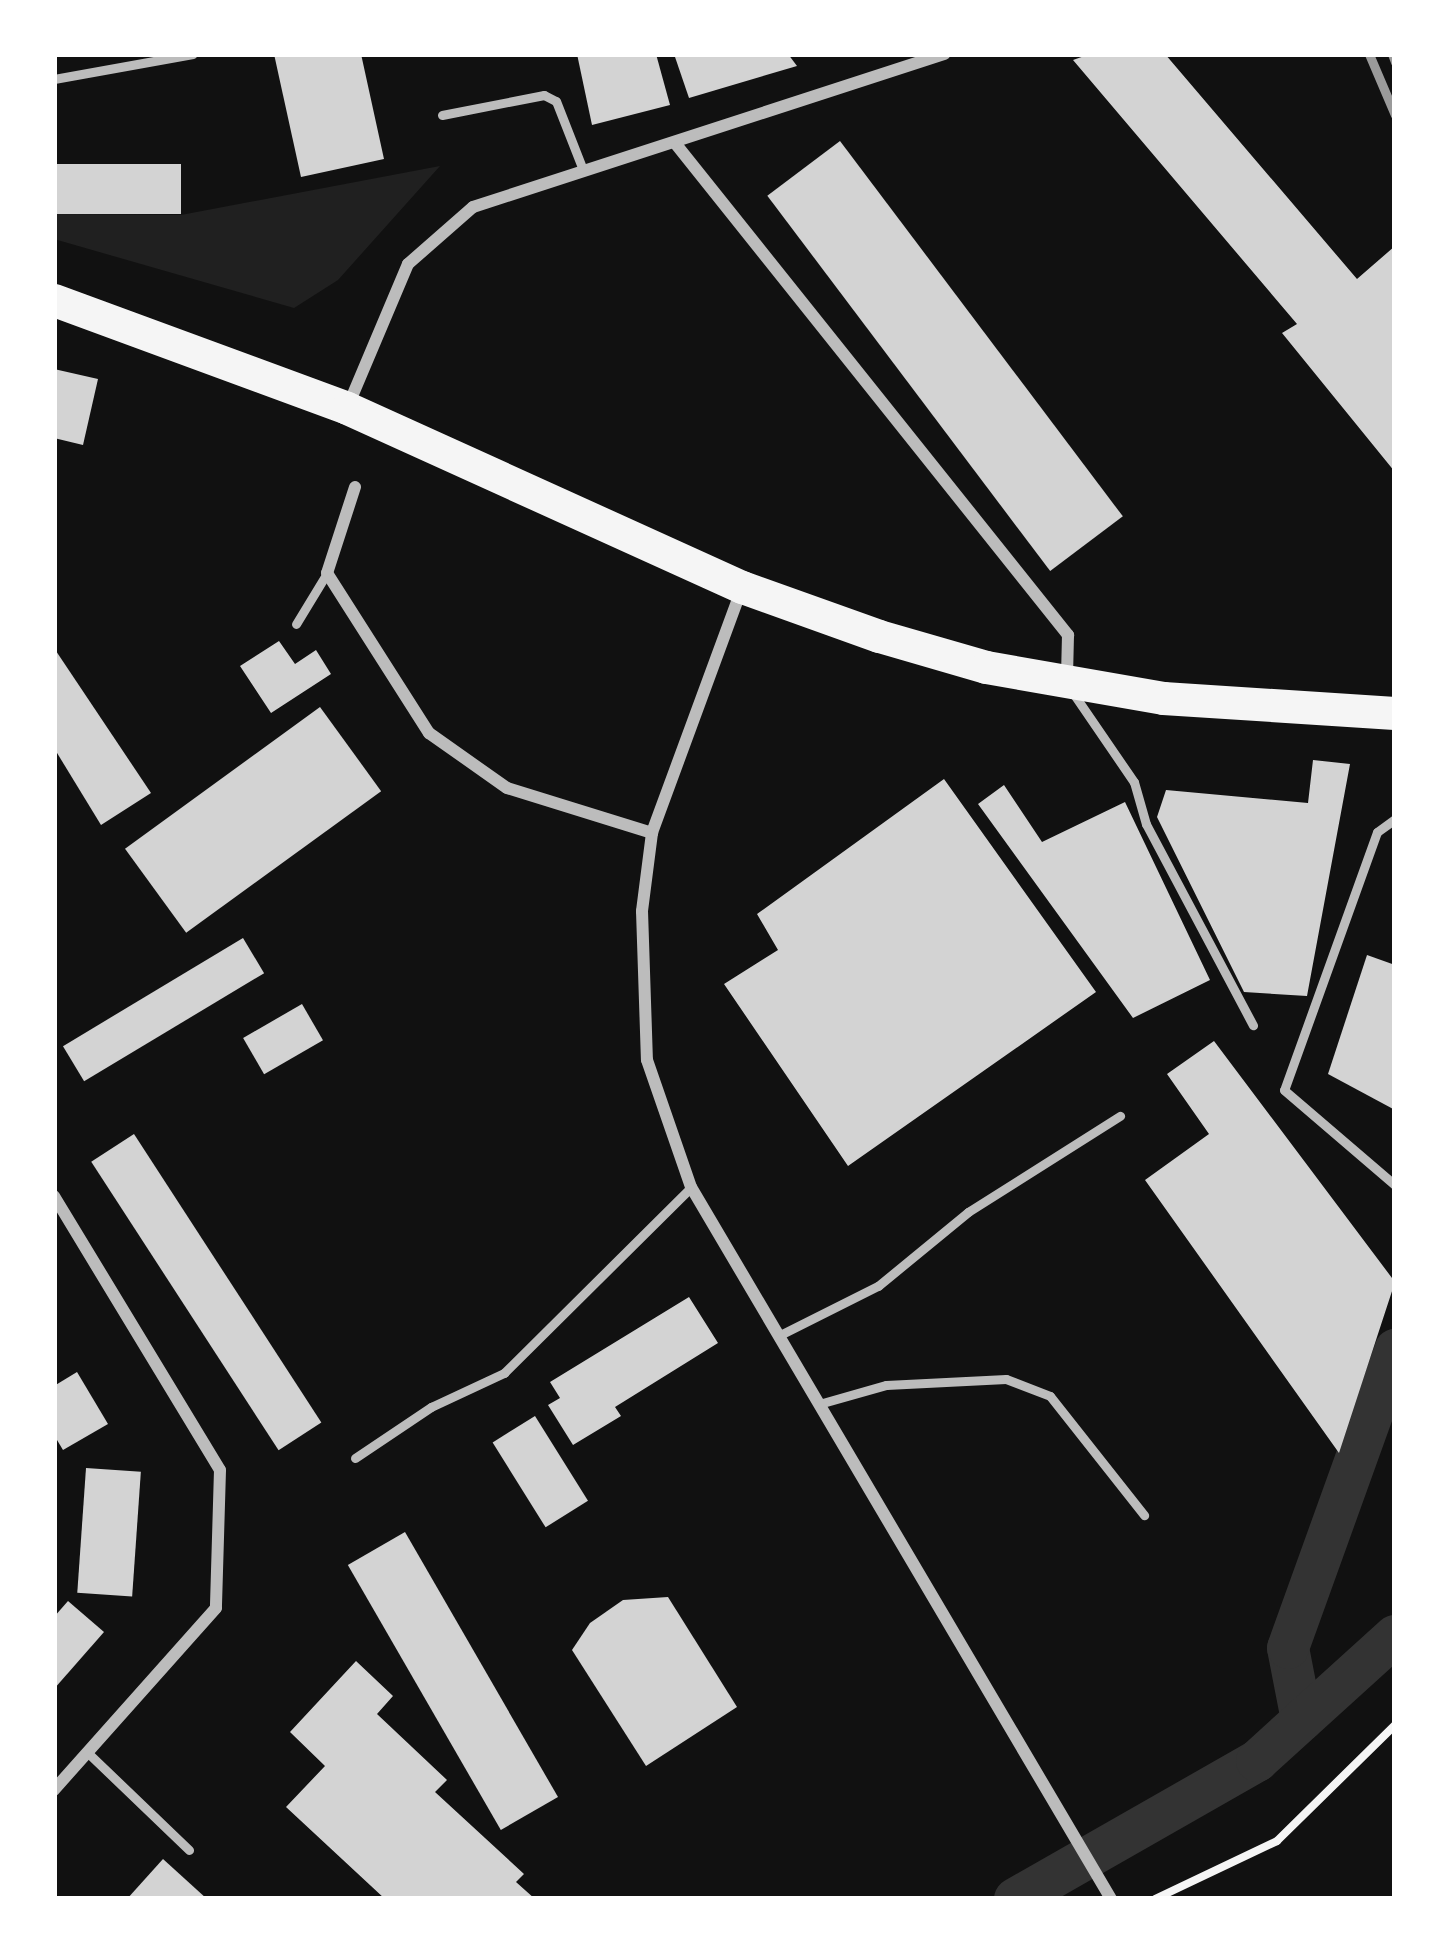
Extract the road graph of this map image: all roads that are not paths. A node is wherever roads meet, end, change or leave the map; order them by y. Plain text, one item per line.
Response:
1 (194, 54) edge
2 (945, 54) edge
3 (54, 79) edge
4 (442, 115) dead end
5 (675, 143) junction
6 (583, 170) junction
7 (54, 300) edge
8 (347, 408) junction
9 (355, 487) dead end
10 (327, 573) junction
11 (742, 587) junction
12 (296, 625) dead end
13 (1066, 684) junction
14 (1395, 713) edge
15 (1395, 819) edge
16 (652, 832) junction
17 (1253, 1024) dead end
18 (1120, 1115) dead end
19 (1395, 1184) edge
20 (691, 1187) junction
21 (54, 1196) edge
22 (778, 1336) junction
23 (819, 1404) junction
24 (355, 1458) dead end
25 (1144, 1515) dead end
26 (88, 1753) junction
27 (54, 1790) edge
28 (189, 1850) dead end
29 (1111, 1899) edge

1 - 3 lane
2 - 5 street
4 - 6 lane
5 - 6 street
5 - 13 street
6 - 8 street
7 - 8 highway
8 - 11 highway
9 - 10 street
10 - 12 lane
10 - 16 street
11 - 13 highway
11 - 16 street
13 - 14 highway
13 - 17 lane
15 - 19 lane
16 - 20 street
18 - 22 lane
20 - 22 street
20 - 24 lane
21 - 26 street
22 - 23 street
23 - 25 lane
23 - 29 street
26 - 27 street
26 - 28 lane

